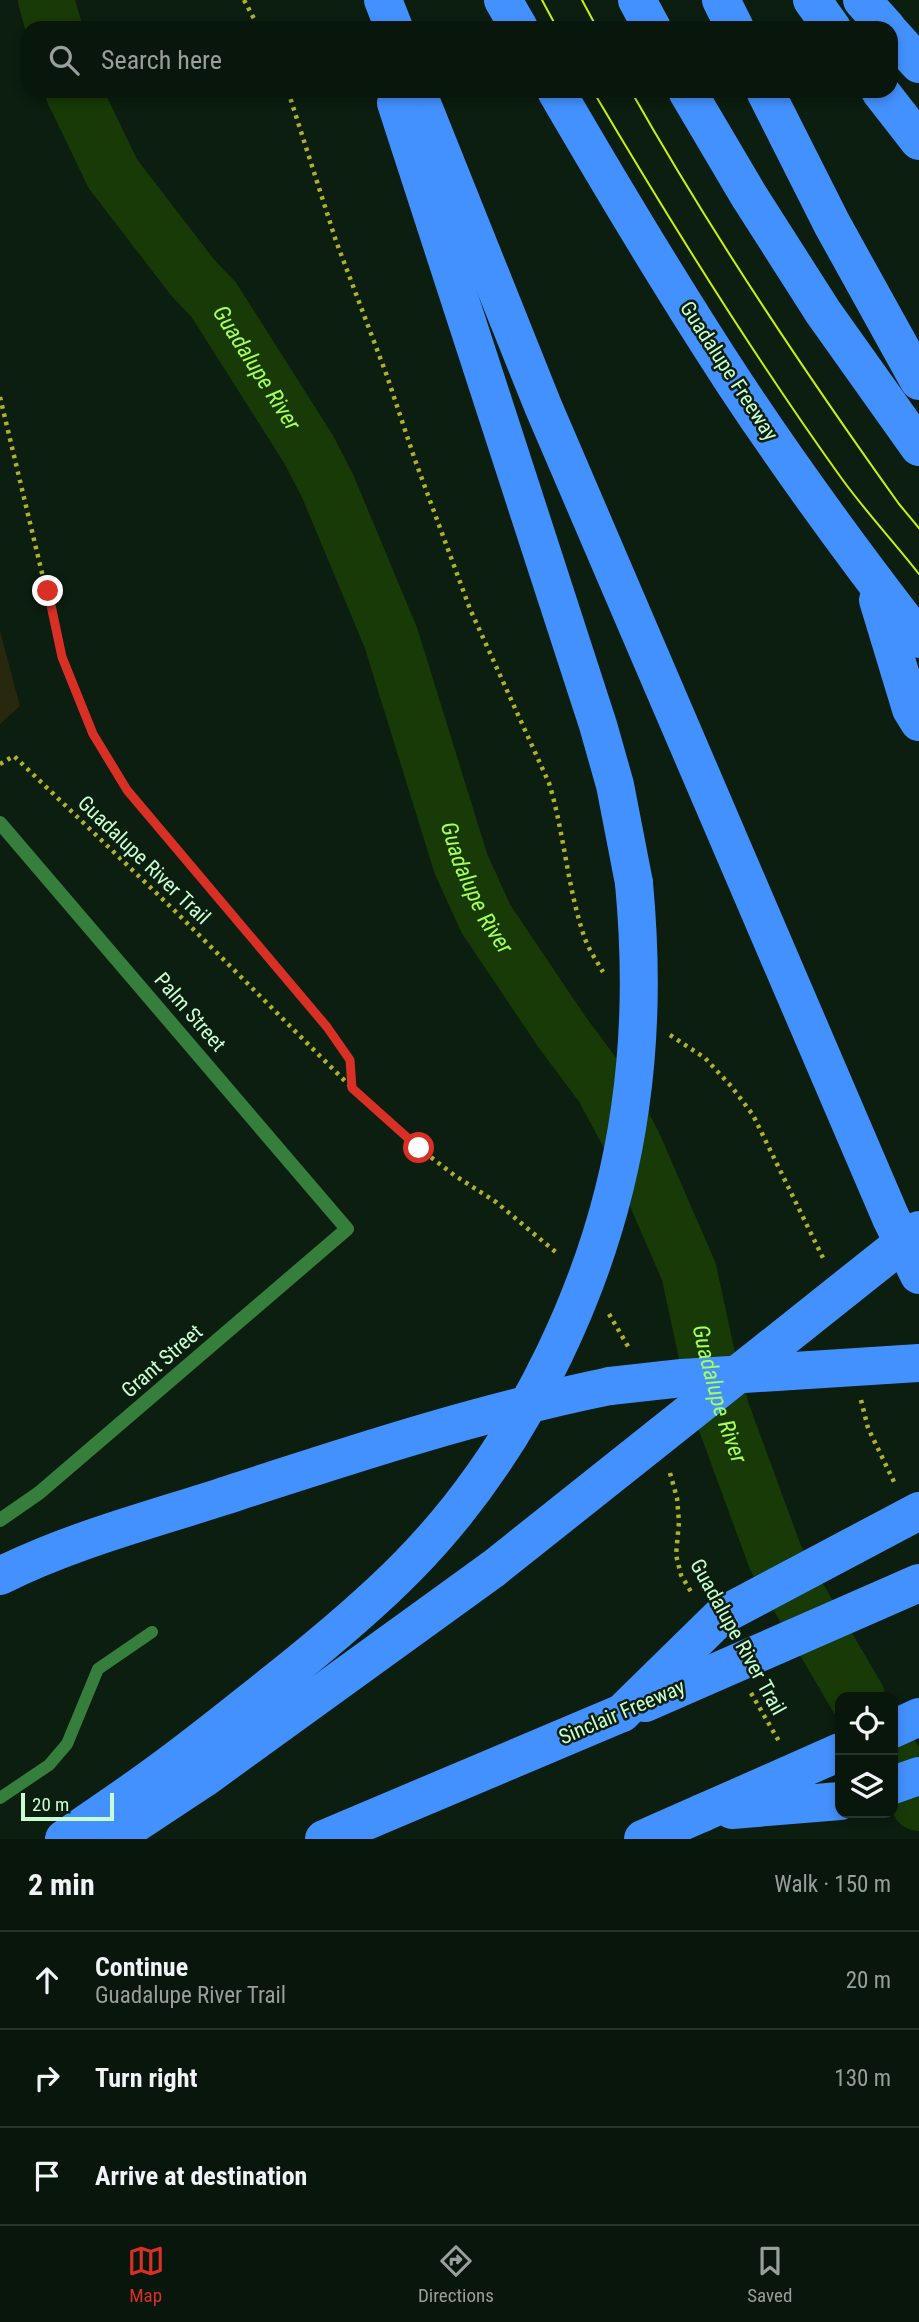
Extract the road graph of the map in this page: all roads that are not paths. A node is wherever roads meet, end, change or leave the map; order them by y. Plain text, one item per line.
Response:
1 (366, 0) edge
2 (383, 0) edge
3 (503, 0) edge
4 (637, 0) edge
5 (721, 0) edge
6 (812, 0) edge
7 (862, 0) edge
8 (372, 21) edge
9 (391, 21) edge
10 (515, 21) edge
11 (648, 21) edge
12 (732, 21) edge
13 (827, 21) edge
14 (881, 21) edge
15 (898, 41) edge
16 (919, 64) edge
17 (395, 98) edge
18 (420, 98) edge
19 (560, 98) edge
20 (691, 98) edge
21 (769, 98) edge
22 (885, 98) edge
23 (919, 141) edge
24 (919, 381) edge
25 (919, 447) edge
26 (871, 577) junction
27 (919, 639) edge
28 (919, 722) edge
29 (0, 823) edge
30 (347, 1229) joint
31 (919, 1230) edge
32 (919, 1275) edge
33 (919, 1363) edge
34 (919, 1511) edge
35 (0, 1520) edge
36 (0, 1576) edge
37 (919, 1583) edge
38 (152, 1632) dead end
39 (622, 1713) junction
40 (919, 1717) edge
41 (898, 1727) edge
42 (835, 1754) edge
43 (919, 1776) edge
44 (898, 1783) edge
45 (0, 1798) edge
46 (835, 1801) edge
47 (702, 1812) junction
48 (64, 1839) edge
49 (112, 1839) edge
50 (324, 1839) edge
51 (643, 1839) edge

1 - 8 highway
2 - 9 highway
3 - 10 highway
4 - 11 highway
5 - 12 highway
6 - 13 highway
7 - 14 highway
15 - 16 highway
17 - 48 highway, bridge
18 - 32 highway
19 - 26 highway, Guadalupe Freeway
20 - 25 highway
21 - 24 highway
22 - 23 highway
26 - 27 highway, Guadalupe Freeway
26 - 28 highway
29 - 30 street, Palm Street
30 - 35 street, Grant Street
31 - 49 highway, bridge
33 - 36 highway, bridge
34 - 39 highway, bridge
37 - 39 highway, Sinclair Freeway, bridge
38 - 45 lane
39 - 50 highway, Sinclair Freeway
40 - 41 highway
42 - 47 highway, bridge
43 - 44 highway
46 - 47 highway, bridge
47 - 51 highway

